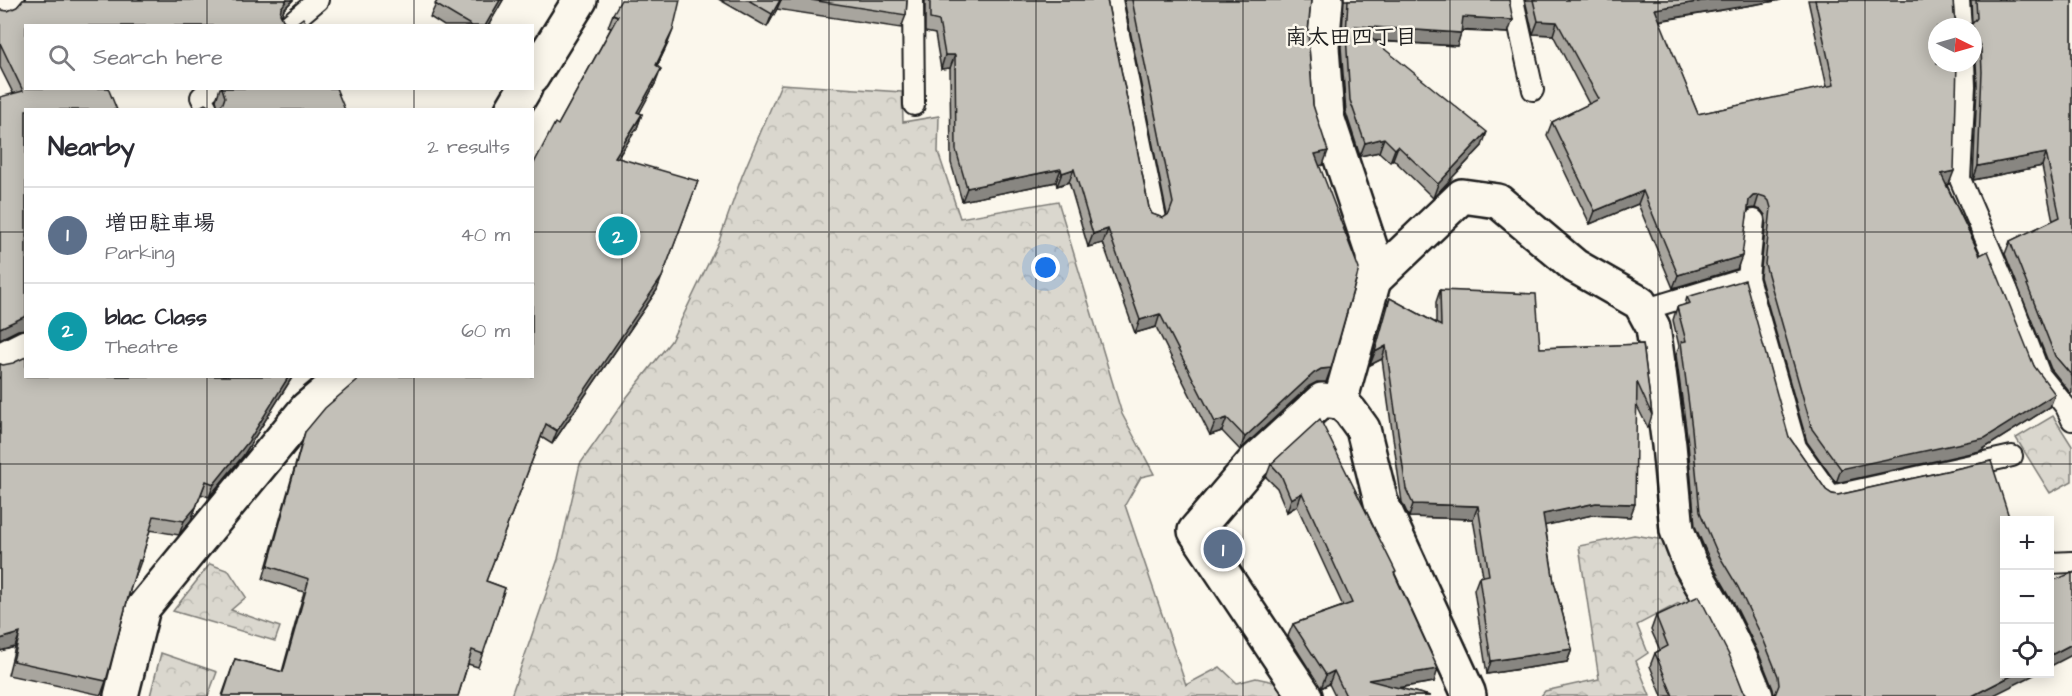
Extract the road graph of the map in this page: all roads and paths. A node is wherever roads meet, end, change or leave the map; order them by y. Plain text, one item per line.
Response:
1 (8, 0) edge
2 (318, 0) edge
3 (580, 0) edge
4 (913, 0) edge
5 (1112, 0) edge
6 (1326, 0) edge
7 (1513, 0) edge
8 (1959, 0) edge
9 (0, 6) edge
10 (1960, 18) edge
11 (289, 24) edge
12 (1964, 72) edge
13 (534, 74) edge
14 (209, 90) edge
15 (524, 90) edge
16 (1533, 90) dead end
17 (914, 105) dead end
18 (207, 108) edge
19 (513, 108) edge
20 (1156, 219) edge
21 (1754, 220) dead end
22 (1748, 278) junction
23 (1374, 280) junction
24 (1643, 310) junction
25 (24, 348) edge
26 (0, 360) edge
27 (343, 378) edge
28 (1340, 402) junction
29 (2072, 420) edge
30 (2012, 456) dead end
31 (2072, 562) edge
32 (2054, 563) edge
33 (122, 696) edge
34 (1305, 696) edge
35 (1468, 696) edge
36 (1756, 696) edge

1 - 9 street
2 - 11 lane
3 - 13 street
4 - 17 lane
5 - 20 lane
6 - 23 street
7 - 16 lane
8 - 10 lane
12 - 29 lane
14 - 18 lane
15 - 19 street
21 - 22 lane
22 - 24 lane
22 - 30 lane
23 - 24 street
23 - 28 street
24 - 36 street
25 - 26 street
27 - 33 street
28 - 34 street
28 - 35 street
31 - 32 lane

